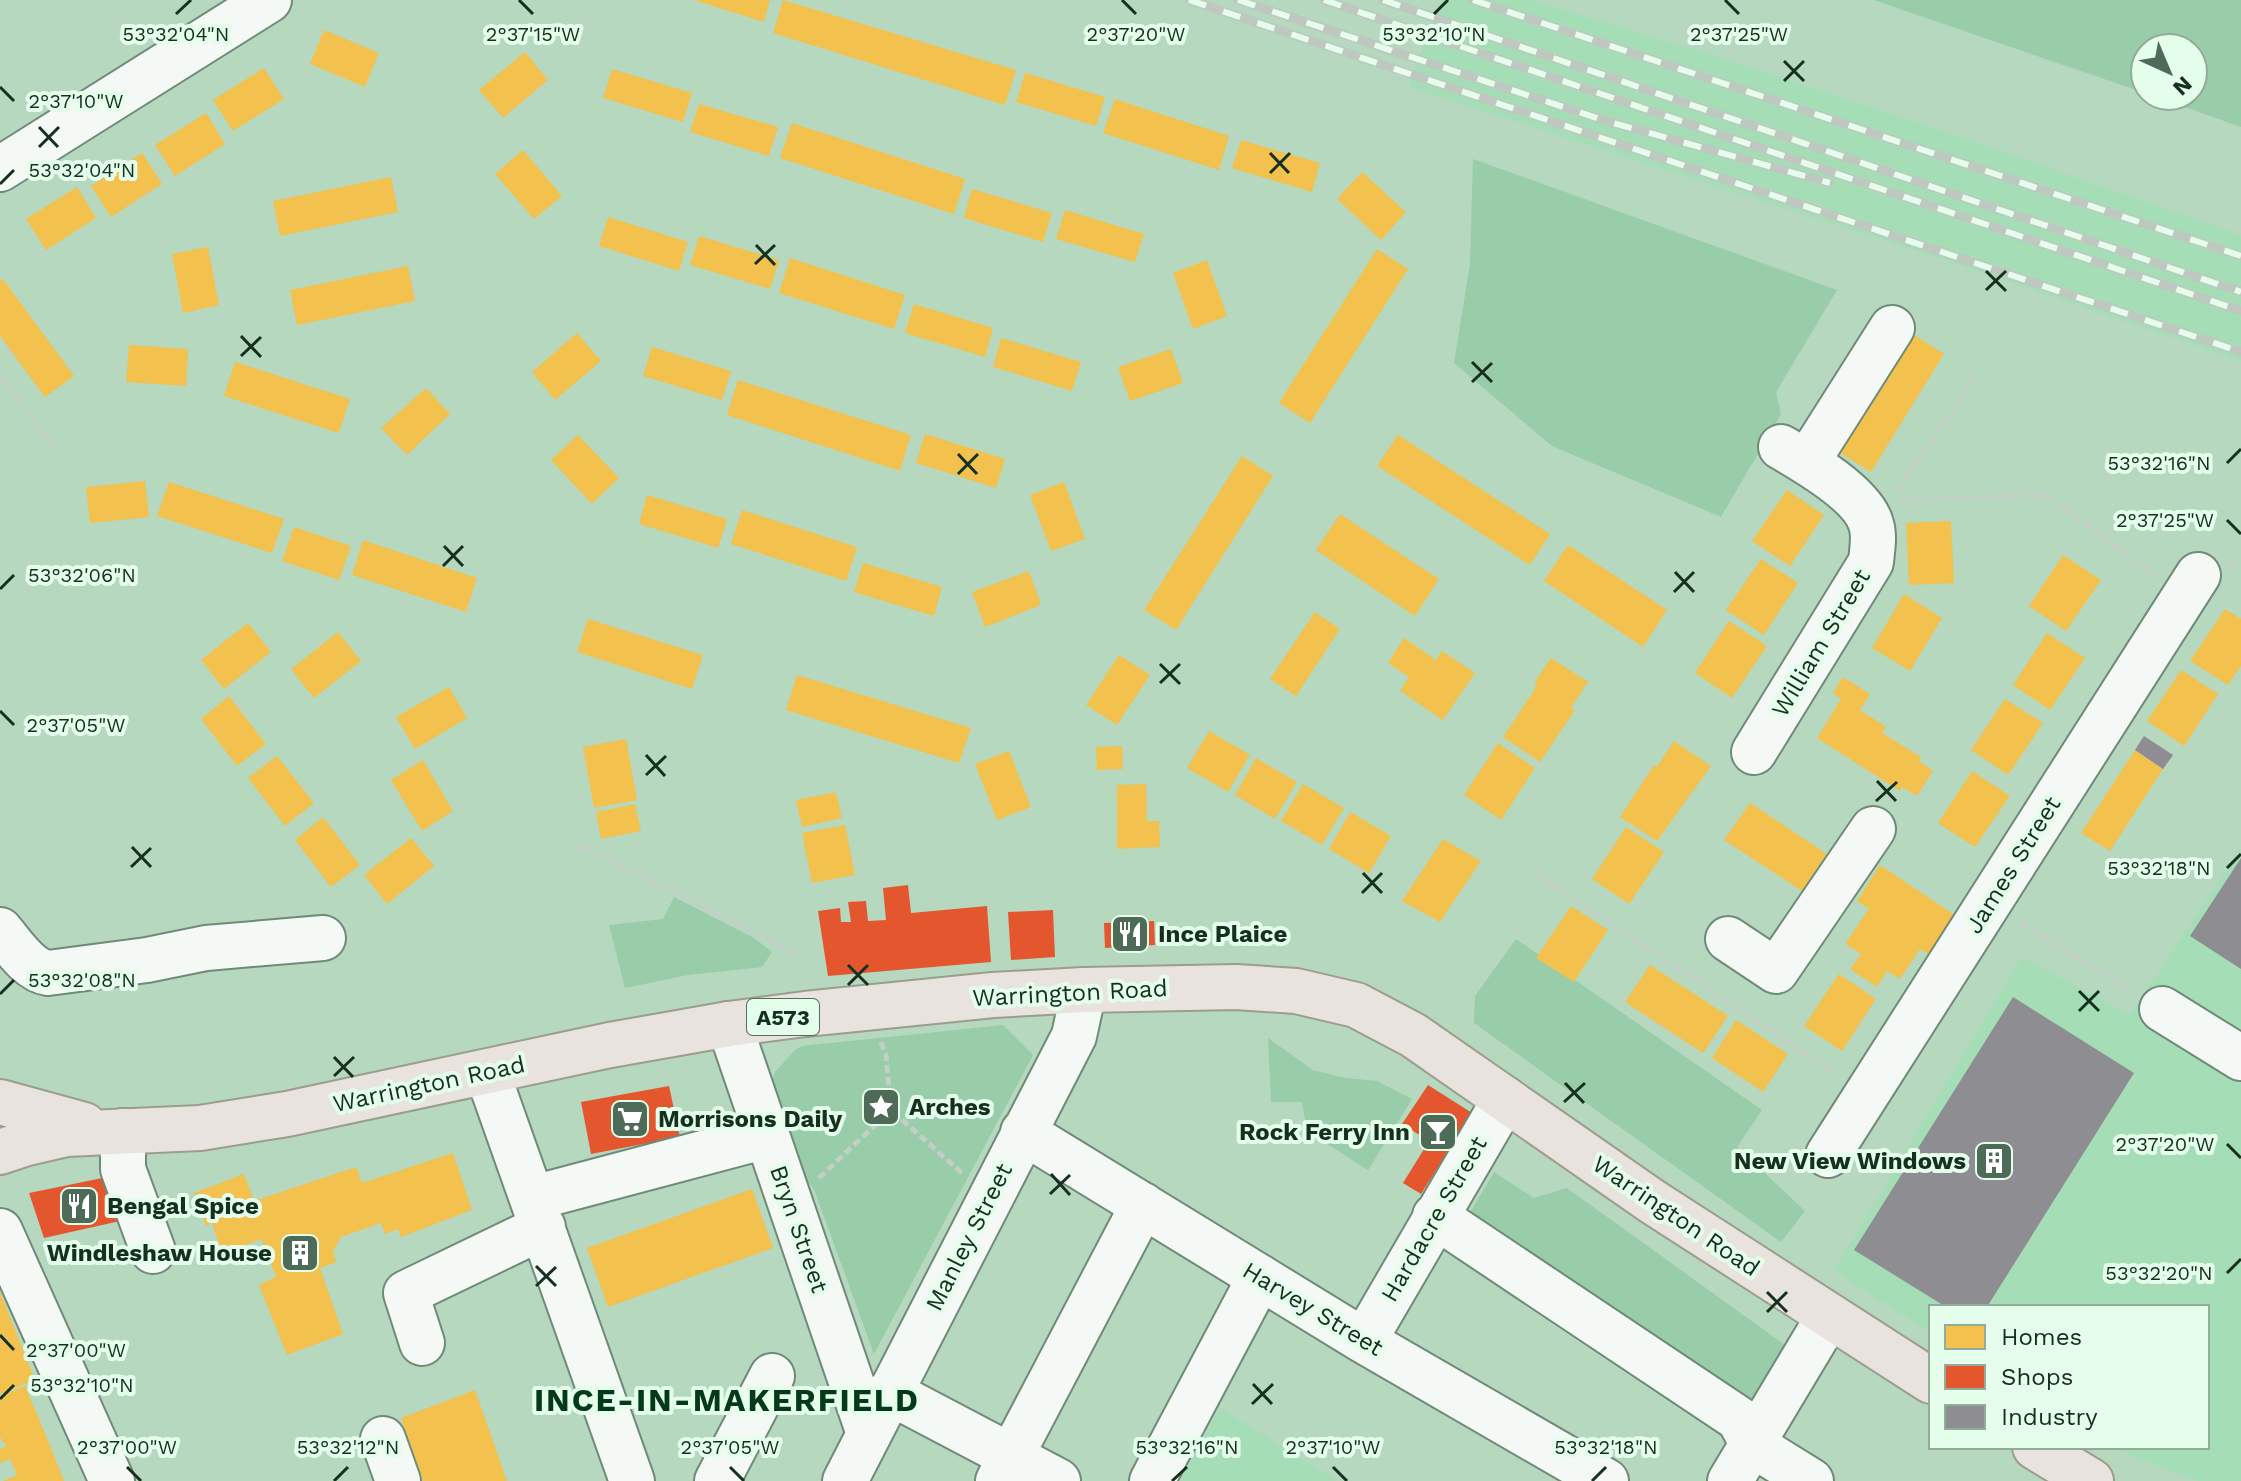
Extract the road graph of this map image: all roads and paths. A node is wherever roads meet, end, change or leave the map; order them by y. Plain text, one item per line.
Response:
1 (269, 0) edge
2 (0, 169) edge
3 (1892, 328) dead end
4 (0, 376) edge
5 (1976, 377) dead end
6 (55, 448) dead end
7 (2191, 585) joint
8 (1754, 752) dead end
9 (1873, 829) dead end
10 (573, 846) dead end
11 (1534, 872) dead end
12 (1988, 904) junction
13 (0, 930) edge
14 (323, 938) dead end
15 (1728, 939) dead end
16 (796, 954) dead end
17 (1084, 990) junction
18 (2162, 1009) joint
19 (729, 1024) junction
20 (878, 1033) dead end
21 (2241, 1058) edge
22 (487, 1072) junction
23 (1867, 1094) junction
24 (1505, 1099) junction
25 (0, 1102) edge
26 (891, 1110) junction
27 (114, 1131) junction
28 (1023, 1132) junction
29 (767, 1136) junction
30 (0, 1152) edge
31 (1828, 1155) dead end
32 (989, 1197) junction
33 (791, 1204) junction
34 (1143, 1205) junction
35 (538, 1213) junction
36 (1435, 1216) junction
37 (2, 1243) edge
38 (153, 1251) dead end
39 (1260, 1277) junction
40 (1829, 1316) junction
41 (1364, 1341) junction
42 (422, 1343) dead end
43 (772, 1376) dead end
44 (1929, 1380) edge
45 (889, 1392) junction
46 (869, 1434) junction
47 (383, 1439) dead end
48 (2038, 1449) edge
49 (1742, 1463) edge
50 (1005, 1469) edge
51 (112, 1481) edge
52 (398, 1481) edge
53 (632, 1481) edge
54 (717, 1481) edge
55 (845, 1481) edge
56 (1058, 1481) edge
57 (1152, 1481) edge
58 (1606, 1481) edge
59 (1811, 1481) edge
60 (2091, 1481) edge

1 - 2 street
3 - 8 street, William Street
4 - 6 path
5 - 7 path
7 - 12 street, James Street
9 - 15 street
10 - 16 path
11 - 23 path
12 - 18 path
12 - 23 street, James Street
13 - 14 street
17 - 19 main road, Warrington Road / A573
17 - 24 main road, Warrington Road / A573
17 - 28 street, Manley Street
18 - 21 street
19 - 22 main road, Warrington Road / A573
19 - 29 street, Bryn Street
20 - 26 path
22 - 27 main road, Warrington Road / A573
22 - 35 street
23 - 31 street, James Street
24 - 36 street, Hardacre Street
24 - 40 main road, Warrington Road / A573
25 - 27 main road, Warrington Road / A573
26 - 32 path
26 - 33 path
27 - 30 main road, Warrington Road / A573
27 - 38 street
28 - 32 street, Manley Street
28 - 34 street, Harvey Street
29 - 33 street, Bryn Street
29 - 35 street
32 - 45 street, Manley Street
33 - 46 street, Bryn Street
34 - 39 street, Harvey Street
34 - 50 street
35 - 42 street
35 - 53 street
36 - 41 street, Hardacre Street
36 - 49 street
37 - 51 street
39 - 41 street, Harvey Street
39 - 57 street
40 - 44 main road, Warrington Road / A573
40 - 49 street
41 - 58 street, Harvey Street
43 - 54 street
45 - 46 street, Manley Street
45 - 50 street
46 - 55 street, Manley Street
47 - 52 street
48 - 60 main road
49 - 59 street
50 - 56 street

